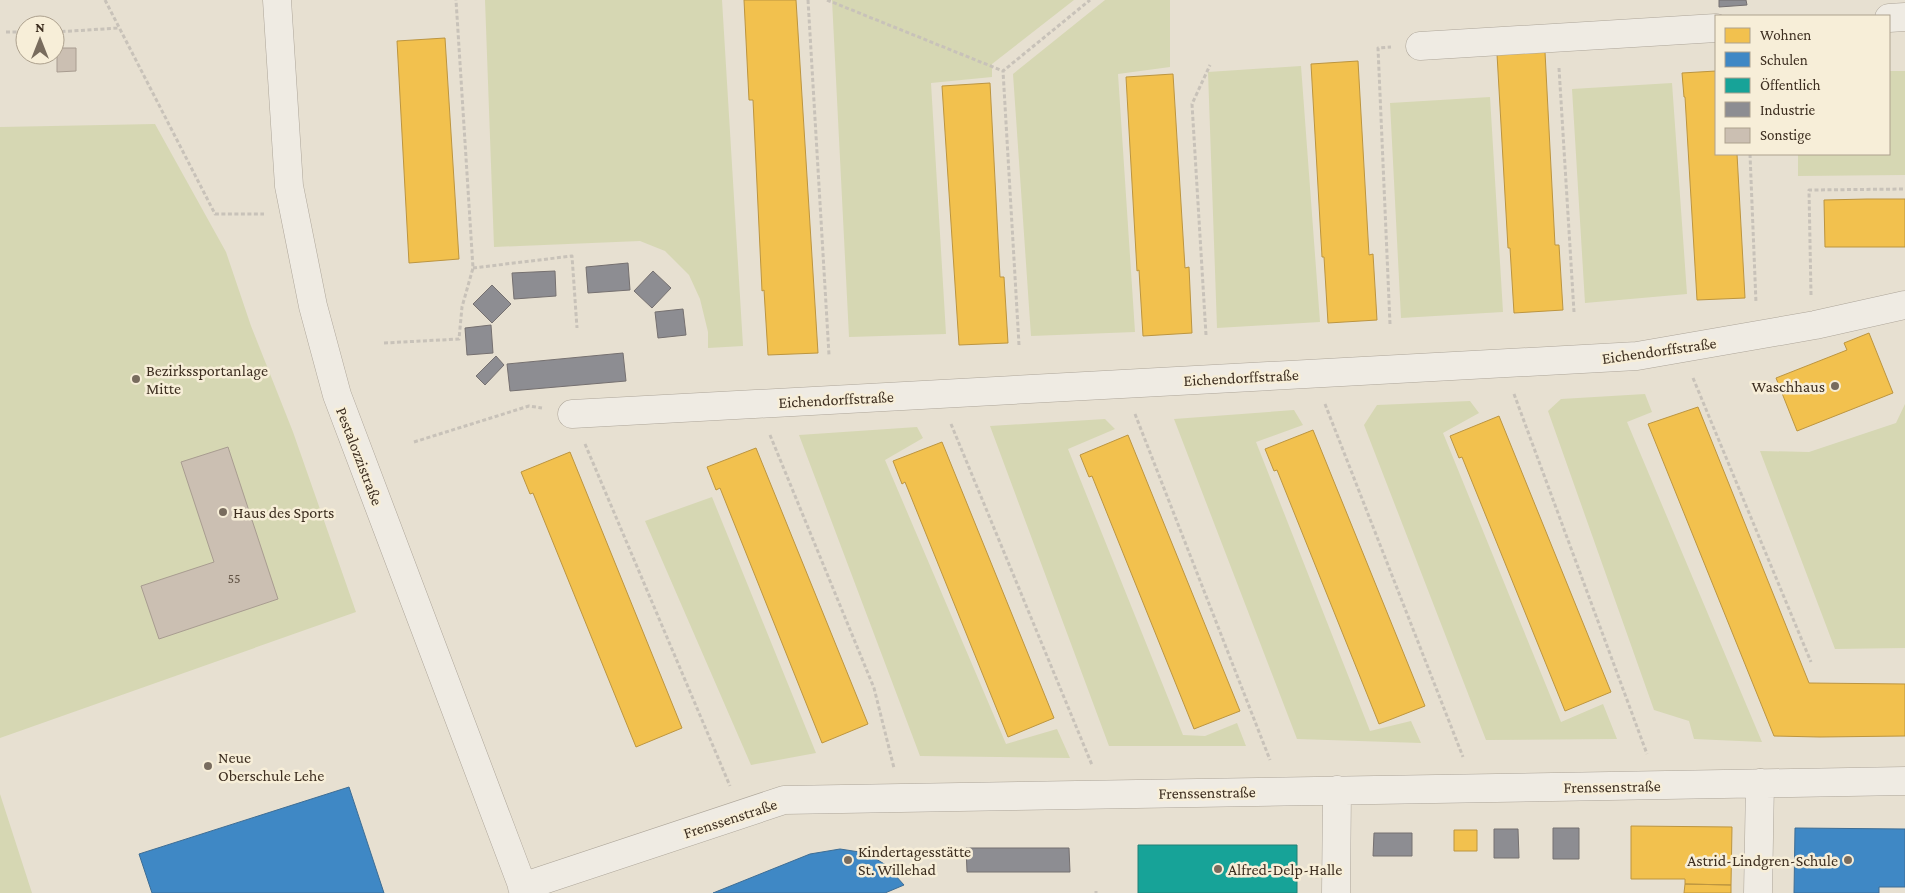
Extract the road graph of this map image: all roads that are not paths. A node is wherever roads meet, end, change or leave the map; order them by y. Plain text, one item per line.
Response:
1 (277, 0) edge
2 (1905, 17) edge
3 (1890, 18) edge
4 (1715, 28) edge
5 (1420, 46) road end
6 (1905, 305) edge
7 (572, 414) road end
8 (1905, 781) edge
9 (1760, 783) junction
10 (1337, 790) junction
11 (524, 890) edge
12 (1336, 893) edge
13 (1758, 893) edge

1 - 11 street, Pestalozzistraße
2 - 3 street
4 - 5 street
6 - 7 street, Eichendorffstraße
8 - 9 street, Frenssenstraße
9 - 10 street, Frenssenstraße
9 - 13 street
10 - 11 street, Frenssenstraße
10 - 12 street

